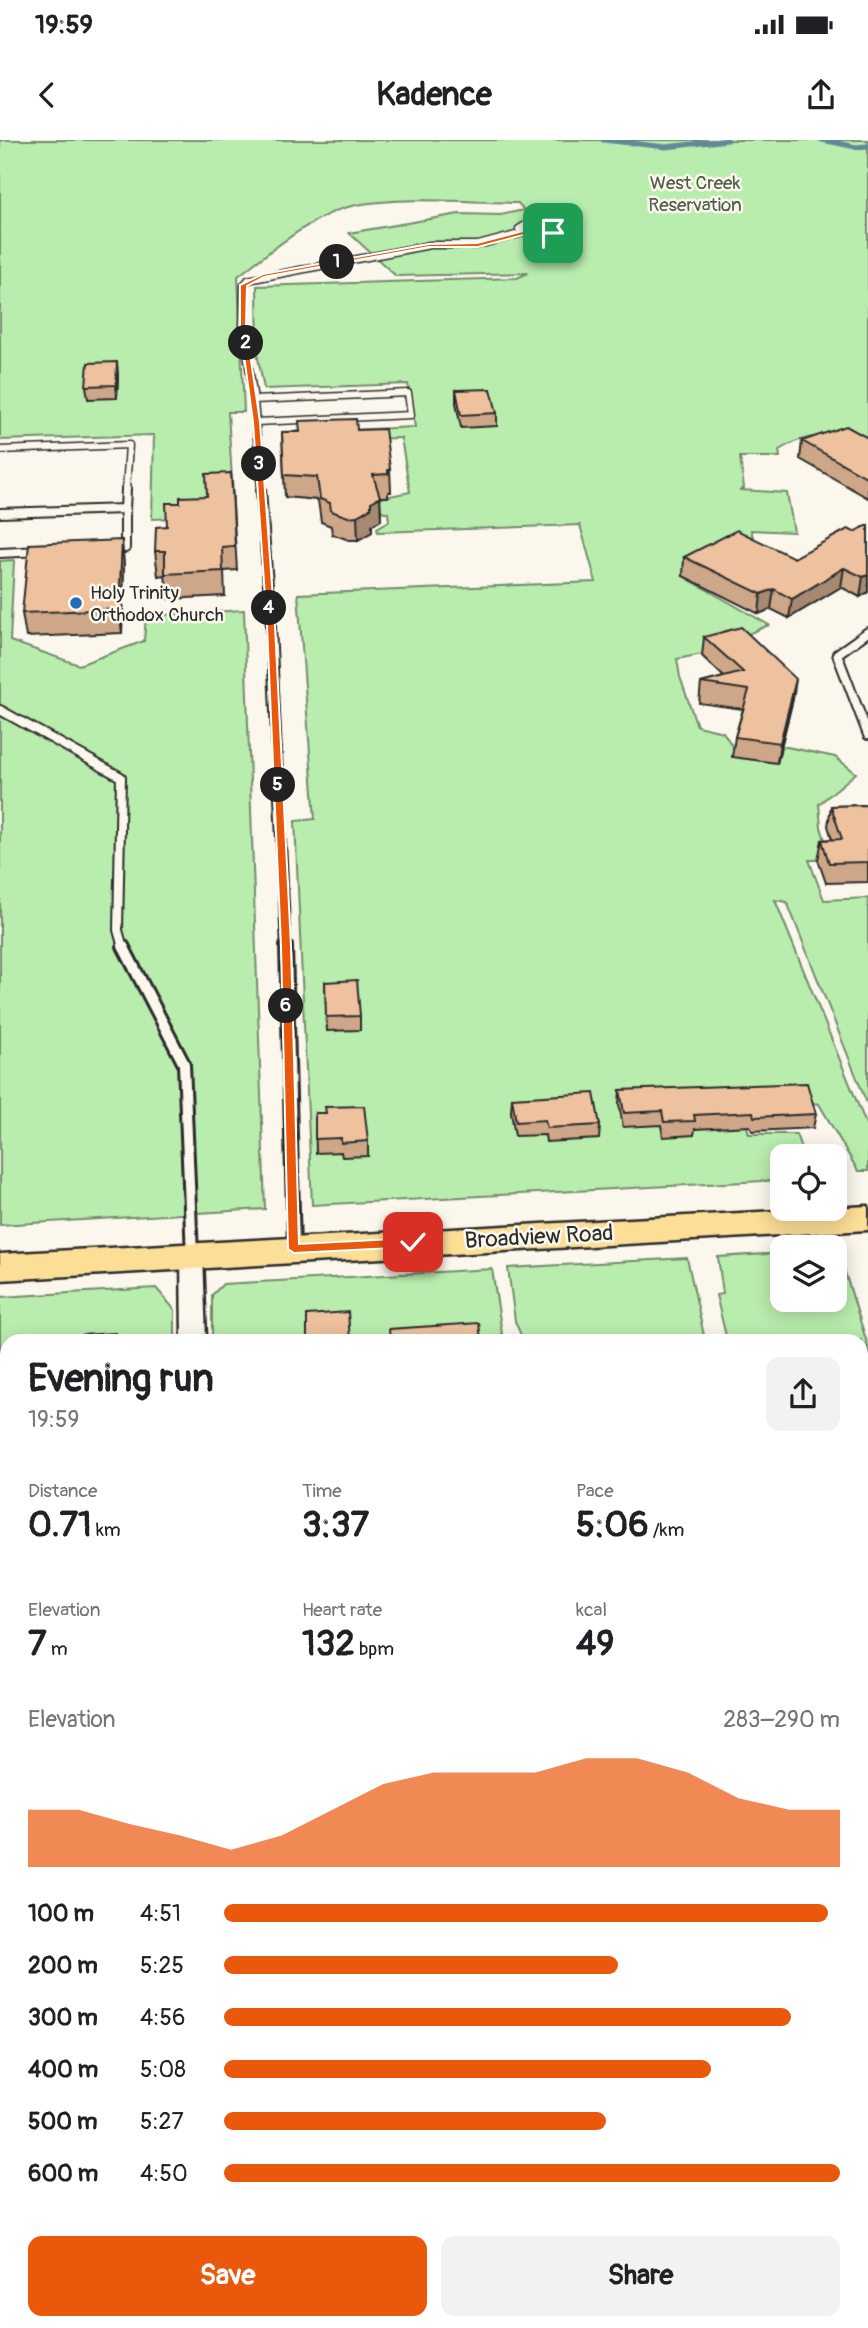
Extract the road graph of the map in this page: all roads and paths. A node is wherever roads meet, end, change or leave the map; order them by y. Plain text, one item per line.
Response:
1 (523, 233) junction
2 (254, 400) junction
3 (256, 422) junction
4 (0, 450) edge
5 (125, 509) junction
6 (0, 513) edge
7 (97, 549) edge
8 (55, 551) edge
9 (0, 553) edge
10 (868, 632) edge
11 (0, 710) edge
12 (868, 735) edge
13 (868, 1218) edge
14 (294, 1249) junction
15 (192, 1255) junction
16 (0, 1267) edge
17 (194, 1334) edge

1 - 1 lane
1 - 2 lane
2 - 3 lane
2 - 3 lane
3 - 14 lane
4 - 5 lane
5 - 6 lane
5 - 7 lane
8 - 9 lane
10 - 12 lane
11 - 15 lane
13 - 14 main road, Broadview Road
14 - 15 main road, Broadview Road
15 - 16 main road, Broadview Road
15 - 17 street

